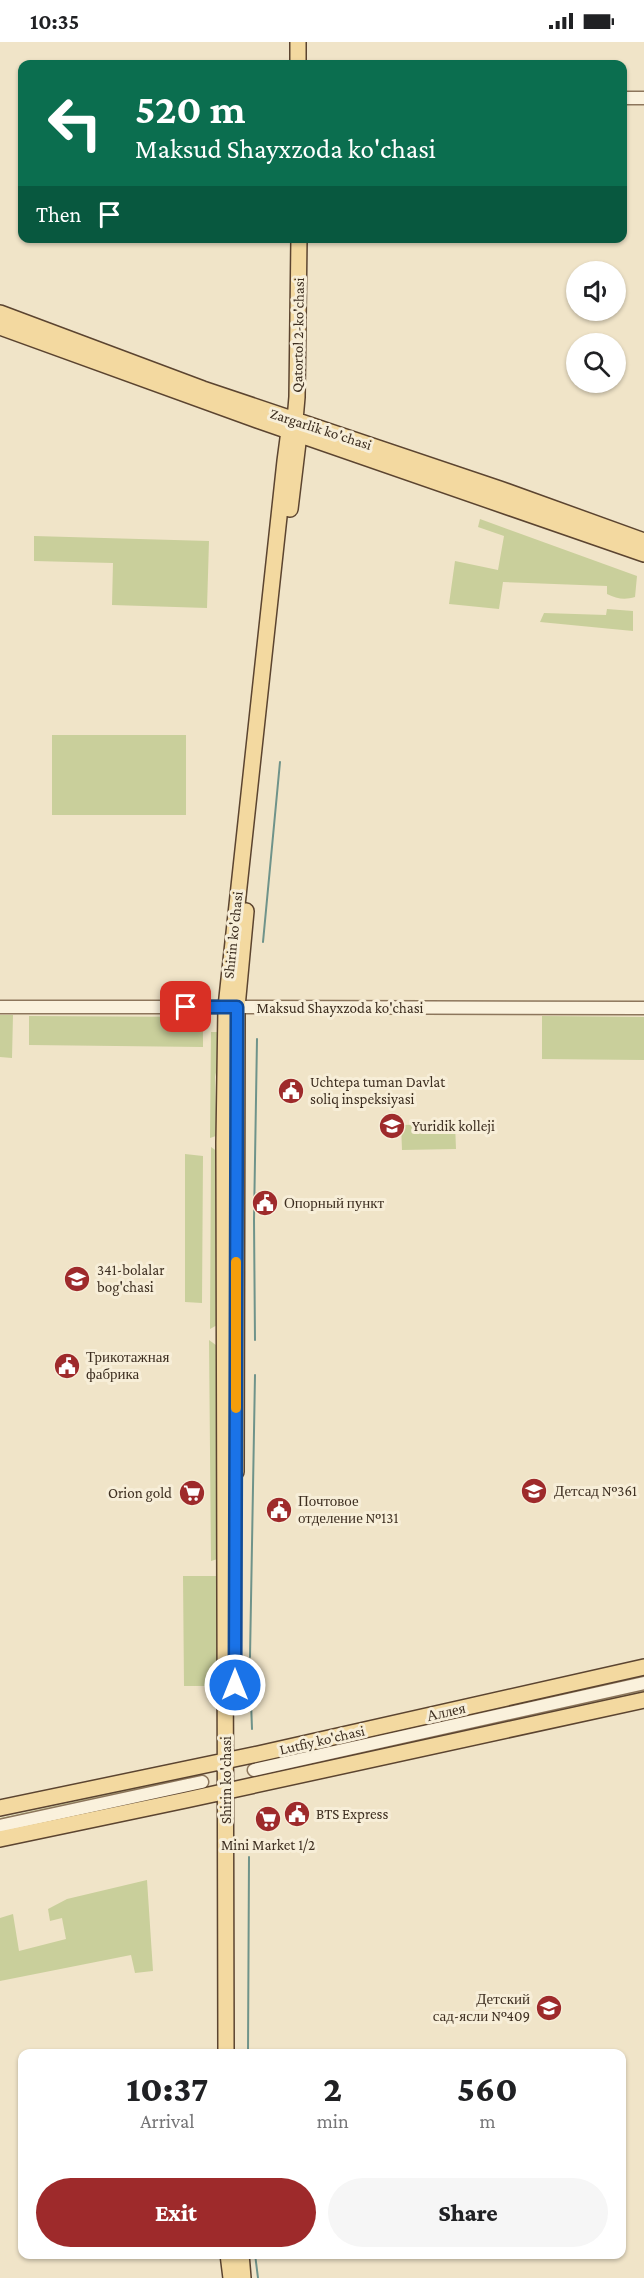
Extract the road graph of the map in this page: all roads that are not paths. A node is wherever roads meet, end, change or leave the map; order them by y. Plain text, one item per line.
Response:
1 (298, 42) edge
2 (298, 60) edge
3 (627, 98) edge
4 (644, 98) edge
5 (299, 243) edge
6 (0, 313) edge
7 (0, 327) edge
8 (294, 428) junction
9 (644, 541) edge
10 (644, 554) edge
11 (0, 1007) edge
12 (231, 1007) junction
13 (644, 1008) edge
14 (644, 1667) edge
15 (644, 1683) edge
16 (644, 1700) edge
17 (230, 1760) junction
18 (254, 1770) dead end
19 (202, 1782) dead end
20 (230, 1791) junction
21 (0, 1808) edge
22 (0, 1826) edge
23 (0, 1839) edge
24 (226, 2049) edge
25 (236, 2049) edge
26 (229, 2259) edge
27 (241, 2259) edge
28 (231, 2278) edge
29 (243, 2278) edge

1 - 2 main road
3 - 4 street
5 - 8 main road, Qatortol 2-ko'chasi
6 - 8 main road, Zargarlik ko'chasi
7 - 8 main road, Zargarlik ko'chasi
8 - 9 main road, Zargarlik ko'chasi
8 - 10 main road, Zargarlik ko'chasi
8 - 12 main road, Shirin ko'chasi
11 - 12 street, Maksud Shayxzoda ko'chasi
12 - 13 street, Maksud Shayxzoda ko'chasi
12 - 17 main road, Shirin ko'chasi
14 - 17 main road, Lutfiy ko'chasi
15 - 18 street, Аллея
16 - 20 main road, Lutfiy ko'chasi
17 - 20 main road, Shirin ko'chasi
17 - 21 main road, Lutfiy ko'chasi
19 - 22 street
20 - 23 main road, Lutfiy ko'chasi
20 - 24 main road, Shirin ko'chasi
20 - 25 main road, Shirin ko'chasi
26 - 28 main road
27 - 29 main road

